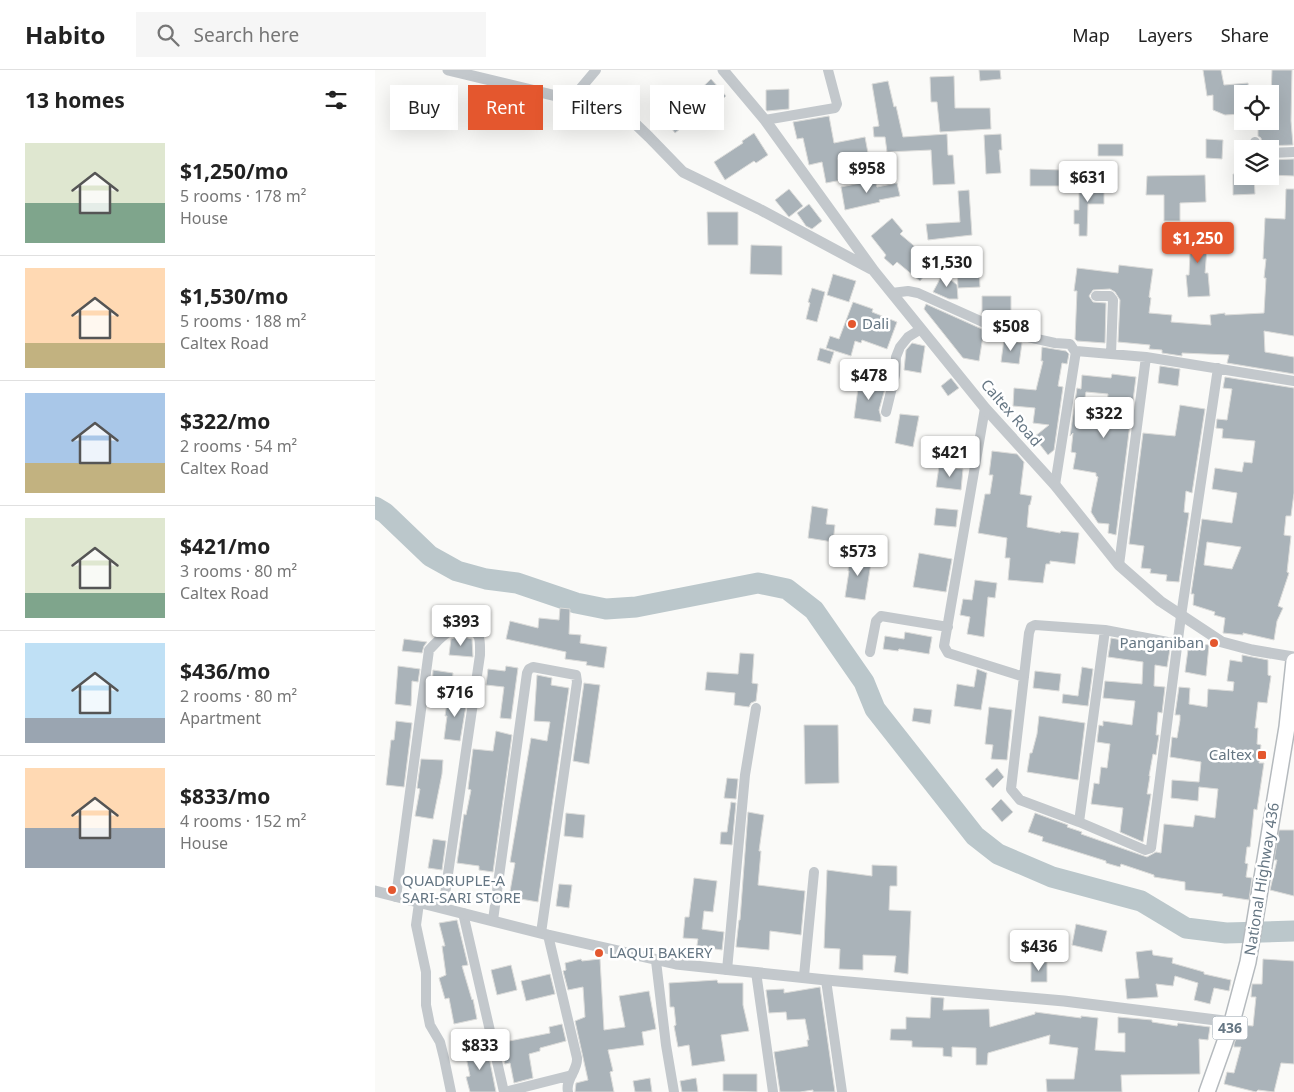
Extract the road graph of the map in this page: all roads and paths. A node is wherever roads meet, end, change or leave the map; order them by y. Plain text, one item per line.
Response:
1 (448, 70) edge
2 (595, 70) edge
3 (723, 70) edge
4 (828, 70) edge
5 (583, 85) edge
6 (765, 120) junction
7 (1294, 152) edge
8 (1279, 153) edge
9 (874, 271) junction
10 (892, 293) junction
11 (1096, 296) dead end
12 (921, 329) junction
13 (1076, 352) junction
14 (1111, 354) junction
15 (1146, 357) junction
16 (1217, 368) junction
17 (1294, 381) edge
18 (985, 408) junction
19 (886, 412) dead end
20 (1055, 485) junction
21 (1119, 564) junction
22 (1181, 616) junction
23 (948, 627) junction
24 (1105, 630) junction
25 (1177, 644) junction
26 (870, 652) dead end
27 (1294, 657) edge
28 (1294, 661) edge
29 (1024, 677) junction
30 (756, 708) dead end
31 (1079, 822) junction
32 (814, 872) dead end
33 (375, 891) edge
34 (396, 897) junction
35 (419, 903) junction
36 (443, 908) junction
37 (463, 913) junction
38 (493, 920) junction
39 (545, 934) junction
40 (656, 961) junction
41 (727, 970) junction
42 (756, 972) junction
43 (804, 976) junction
44 (826, 980) junction
45 (1232, 1022) junction
46 (572, 1075) junction
47 (451, 1092) edge
48 (505, 1092) edge
49 (568, 1092) edge
50 (674, 1092) edge
51 (773, 1092) edge
52 (841, 1092) edge
53 (1207, 1092) edge

1 - 9 street
2 - 5 street
3 - 6 street, Caltex Road
4 - 6 street
6 - 9 street, Caltex Road
7 - 8 street
9 - 10 street, Caltex Road
10 - 12 street, Caltex Road
10 - 13 street
11 - 14 street
12 - 18 street, Caltex Road
12 - 19 street
13 - 14 street
13 - 20 street
14 - 15 street
15 - 16 street
15 - 21 street
16 - 17 street
16 - 22 street
18 - 20 street, Caltex Road
18 - 23 street
20 - 21 street, Caltex Road
21 - 22 street, Caltex Road
22 - 25 street
22 - 27 street, Caltex Road
23 - 26 street
23 - 29 street
24 - 25 street
24 - 29 street
24 - 31 street
25 - 31 street
28 - 45 main road, National Highway 436 / 436
29 - 31 street
30 - 41 street
32 - 43 street
33 - 34 street
34 - 35 street
34 - 36 street
35 - 36 street
35 - 47 street
36 - 37 street
37 - 38 street
37 - 48 street
38 - 39 street
38 - 39 street
39 - 40 street
39 - 46 street
40 - 41 street
40 - 50 street
41 - 42 street
42 - 43 street
42 - 51 street
43 - 44 street
44 - 45 street
44 - 52 street
45 - 53 main road, National Highway 436 / 436
46 - 48 street
46 - 49 street

